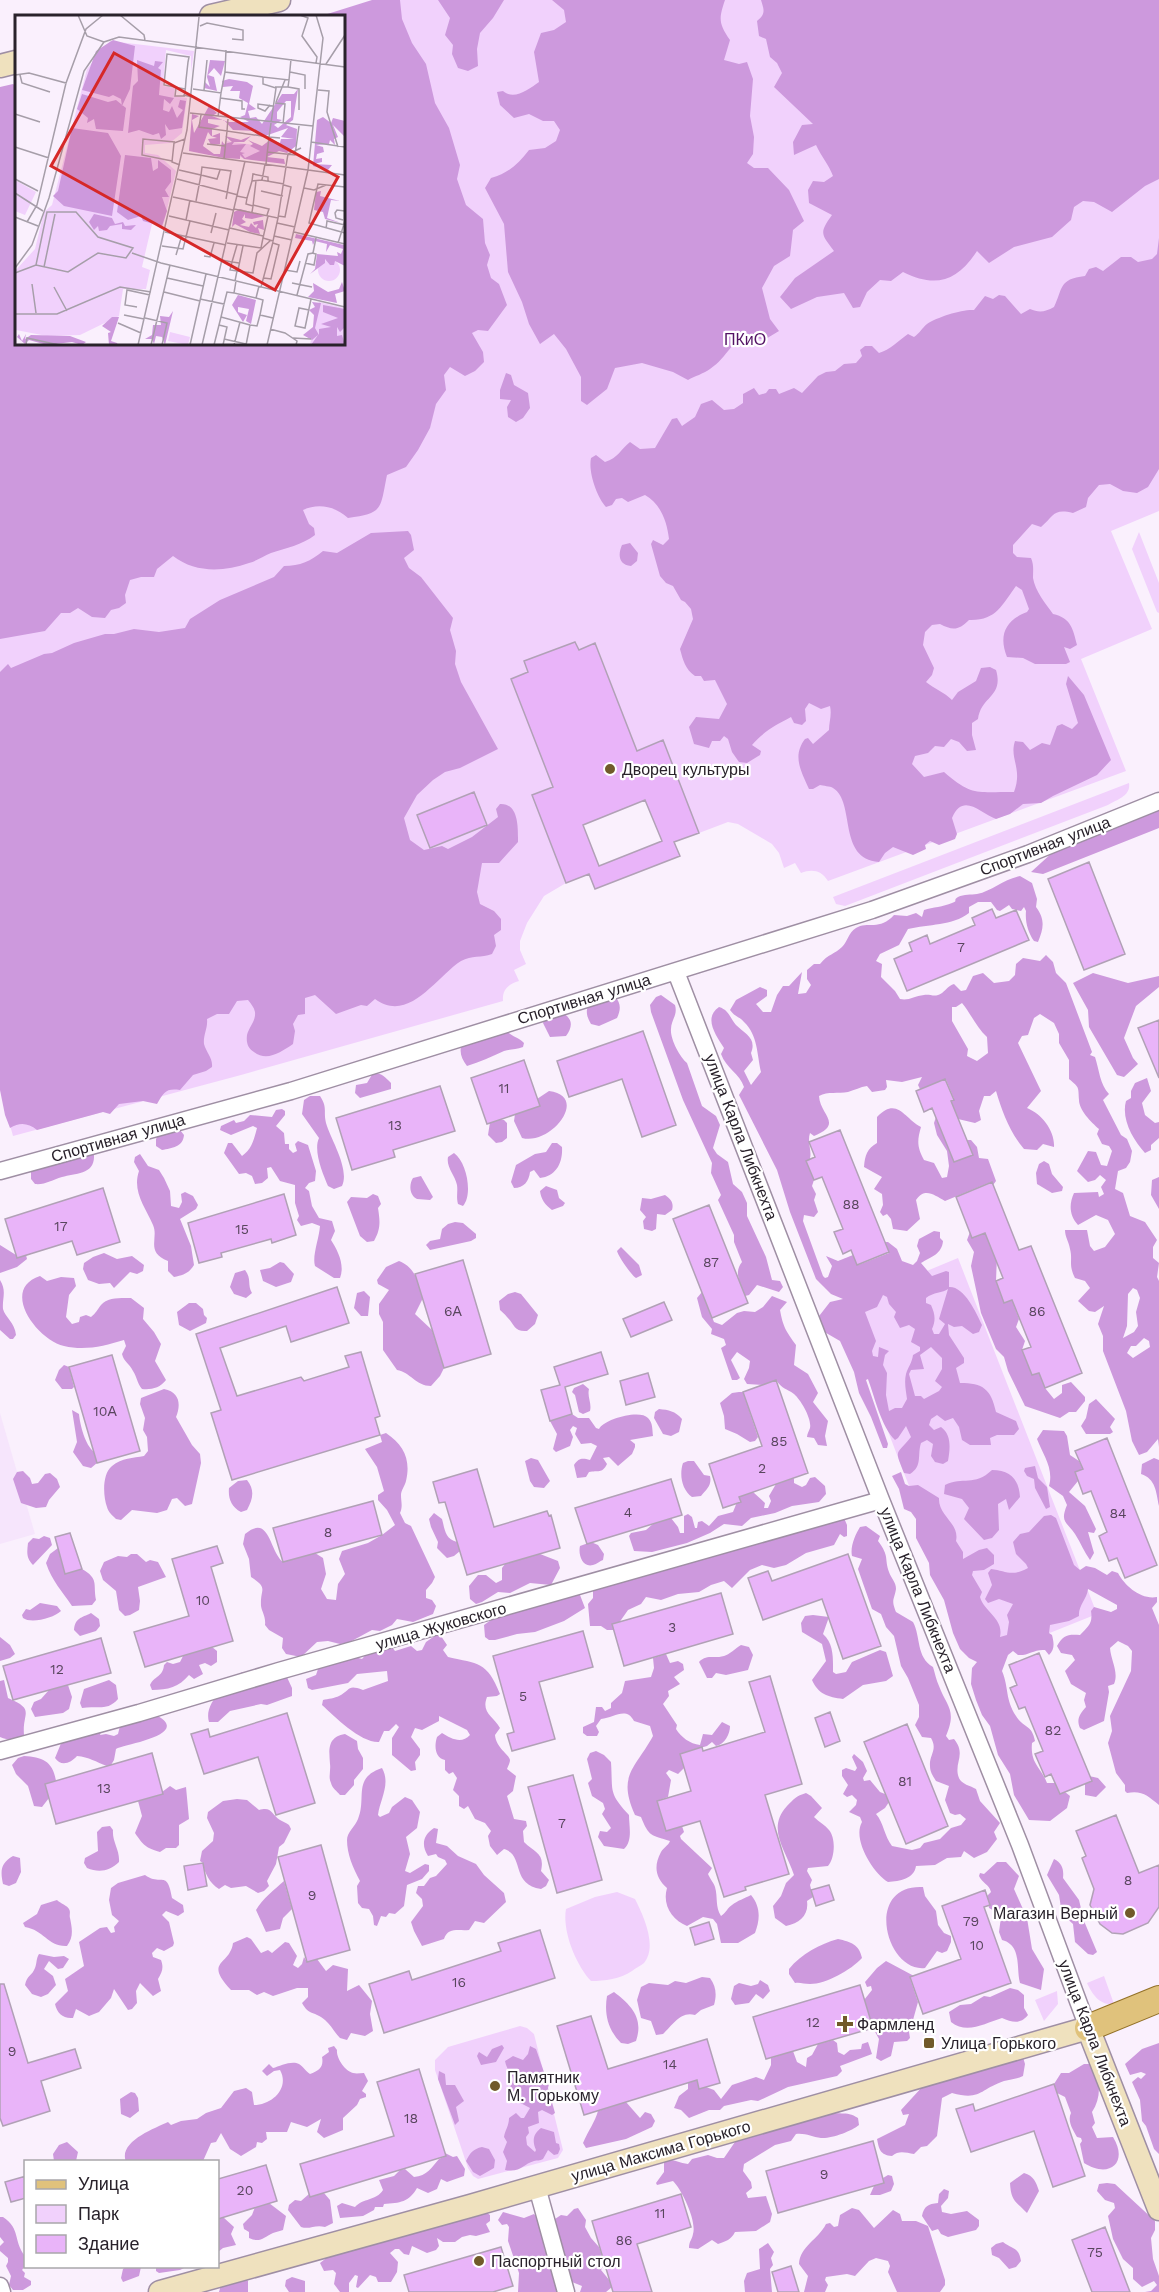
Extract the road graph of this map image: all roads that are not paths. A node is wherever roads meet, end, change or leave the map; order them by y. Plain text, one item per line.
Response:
1 (279, 0) edge
2 (215, 15) edge
3 (15, 62) edge
4 (0, 66) edge
5 (1159, 801) edge
6 (676, 972) junction
7 (0, 1171) edge
8 (881, 1500) junction
9 (0, 1750) edge
10 (1159, 1999) edge
11 (1088, 2028) junction
12 (537, 2187) junction
13 (1159, 2209) edge
14 (0, 2286) edge
15 (2, 2292) edge
16 (160, 2292) edge
17 (566, 2292) edge

1 - 2 main road
3 - 4 main road
5 - 6 street, Спортивная улица
6 - 7 street, Спортивная улица
6 - 8 street, улица Карла Либкнехта
8 - 9 street, улица Жуковского
8 - 11 street, улица Карла Либкнехта
10 - 11 main road, улица Максима Горького
11 - 12 main road, улица Максима Горького
11 - 13 main road, улица Карла Либкнехта
12 - 16 main road, улица Максима Горького
12 - 17 street
14 - 15 street

